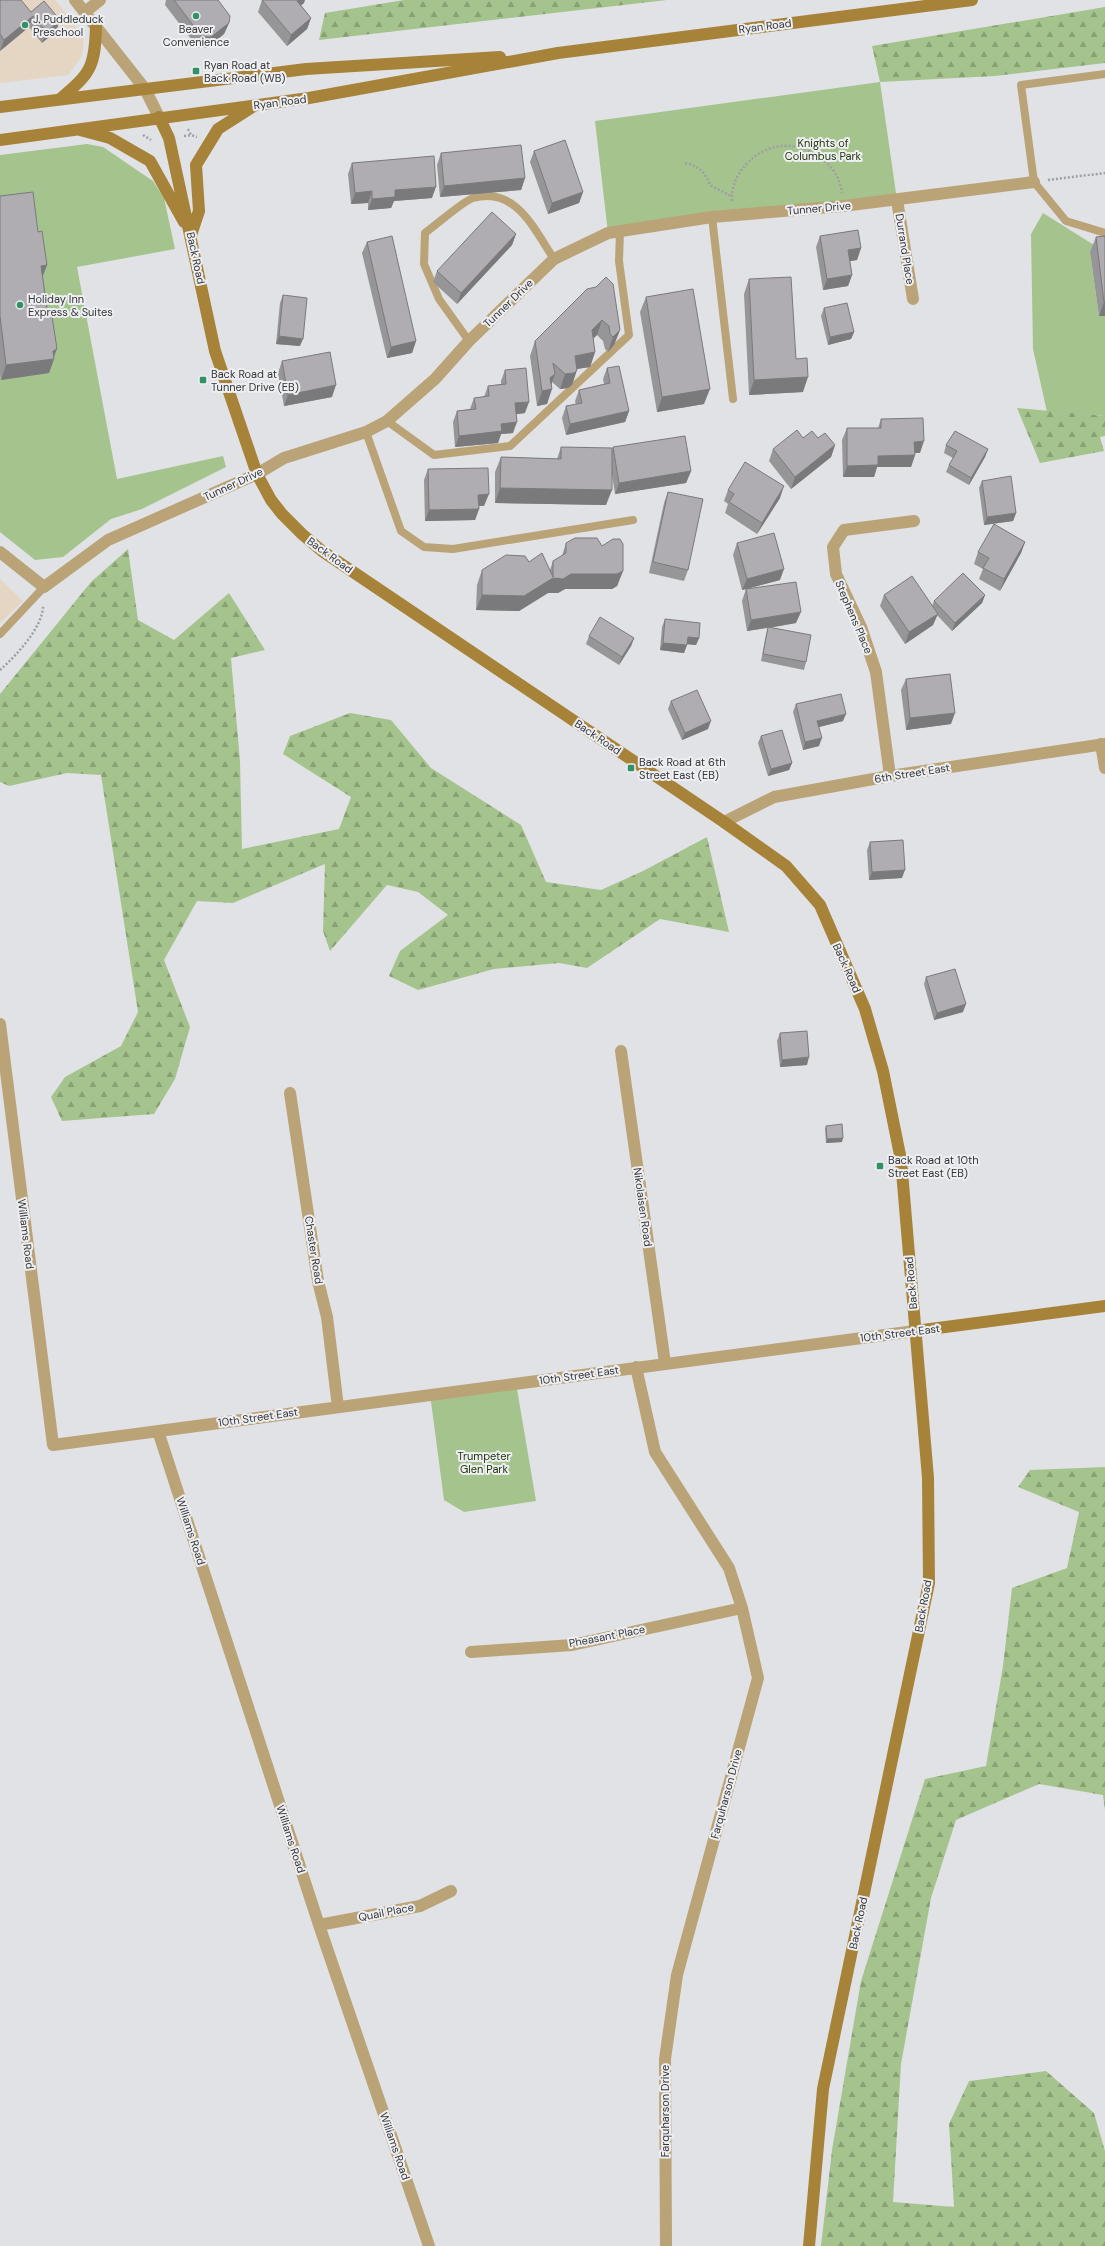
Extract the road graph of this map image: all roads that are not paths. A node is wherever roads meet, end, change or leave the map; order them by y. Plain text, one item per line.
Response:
1 (75, 0) edge
2 (100, 0) edge
3 (972, 0) edge
4 (84, 12) junction
5 (96, 26) junction
6 (558, 53) junction
7 (1105, 74) edge
8 (145, 89) junction
9 (60, 99) junction
10 (256, 104) junction
11 (0, 107) edge
12 (159, 117) junction
13 (75, 128) junction
14 (0, 140) edge
15 (1034, 182) junction
16 (897, 200) junction
17 (712, 216) junction
18 (620, 231) junction
19 (1105, 233) edge
20 (191, 235) junction
21 (554, 259) junction
22 (913, 299) dead end
23 (469, 341) junction
24 (733, 399) dead end
25 (387, 422) junction
26 (366, 432) junction
27 (257, 474) junction
28 (632, 520) dead end
29 (914, 521) dead end
30 (0, 552) edge
31 (44, 587) junction
32 (0, 634) edge
33 (1103, 744) edge
34 (1105, 768) edge
35 (890, 776) junction
36 (724, 822) junction
37 (0, 1024) edge
38 (621, 1051) dead end
39 (290, 1093) dead end
40 (1105, 1306) edge
41 (916, 1331) junction
42 (665, 1363) junction
43 (636, 1367) junction
44 (338, 1407) junction
45 (158, 1431) junction
46 (52, 1445) joint
47 (742, 1608) junction
48 (471, 1652) dead end
49 (451, 1891) dead end
50 (319, 1925) junction
51 (429, 2246) edge
52 (666, 2246) edge
53 (809, 2246) edge

1 - 4 street, Back Road
2 - 4 street
3 - 6 street, Ryan Road
4 - 5 street, Back Road
5 - 8 street, Back Road
5 - 9 street
6 - 8 street, Ryan Road
6 - 10 street, Ryan Road
7 - 15 lane
8 - 9 street, Ryan Road
8 - 12 street, Back Road
9 - 11 street, Ryan Road
10 - 12 street, Ryan Road
10 - 20 street
12 - 13 street, Ryan Road
12 - 20 street, Back Road
13 - 14 street, Ryan Road
13 - 20 street
15 - 16 street, Tunner Drive
15 - 19 lane
16 - 17 street, Tunner Drive
16 - 22 street, Durrand Place
17 - 18 street, Tunner Drive
17 - 24 lane
18 - 21 street, Tunner Drive
18 - 25 lane
20 - 27 street, Back Road
21 - 23 street, Tunner Drive
21 - 23 lane
23 - 25 street, Tunner Drive
25 - 26 street, Tunner Drive
26 - 27 street, Tunner Drive
26 - 28 lane
27 - 31 street, Tunner Drive
27 - 36 street, Back Road
29 - 35 street, Stephens Place
30 - 31 street
31 - 32 lane
33 - 34 street
33 - 35 street, 6th Street East
35 - 36 street, 6th Street East
36 - 41 street, Back Road
37 - 46 street, Williams Road
38 - 42 street, Nikolaisen Road
39 - 44 street, Chaster Road
40 - 41 street, 10th Street East
41 - 42 street, 10th Street East
41 - 53 street, Back Road
42 - 43 street, 10th Street East
43 - 44 street, 10th Street East
43 - 47 street, Farquharson Drive
44 - 45 street, 10th Street East
45 - 46 street, 10th Street East
45 - 50 street, Williams Road
47 - 48 street, Pheasant Place
47 - 52 street, Farquharson Drive
49 - 50 street, Quail Place
50 - 51 street, Williams Road

